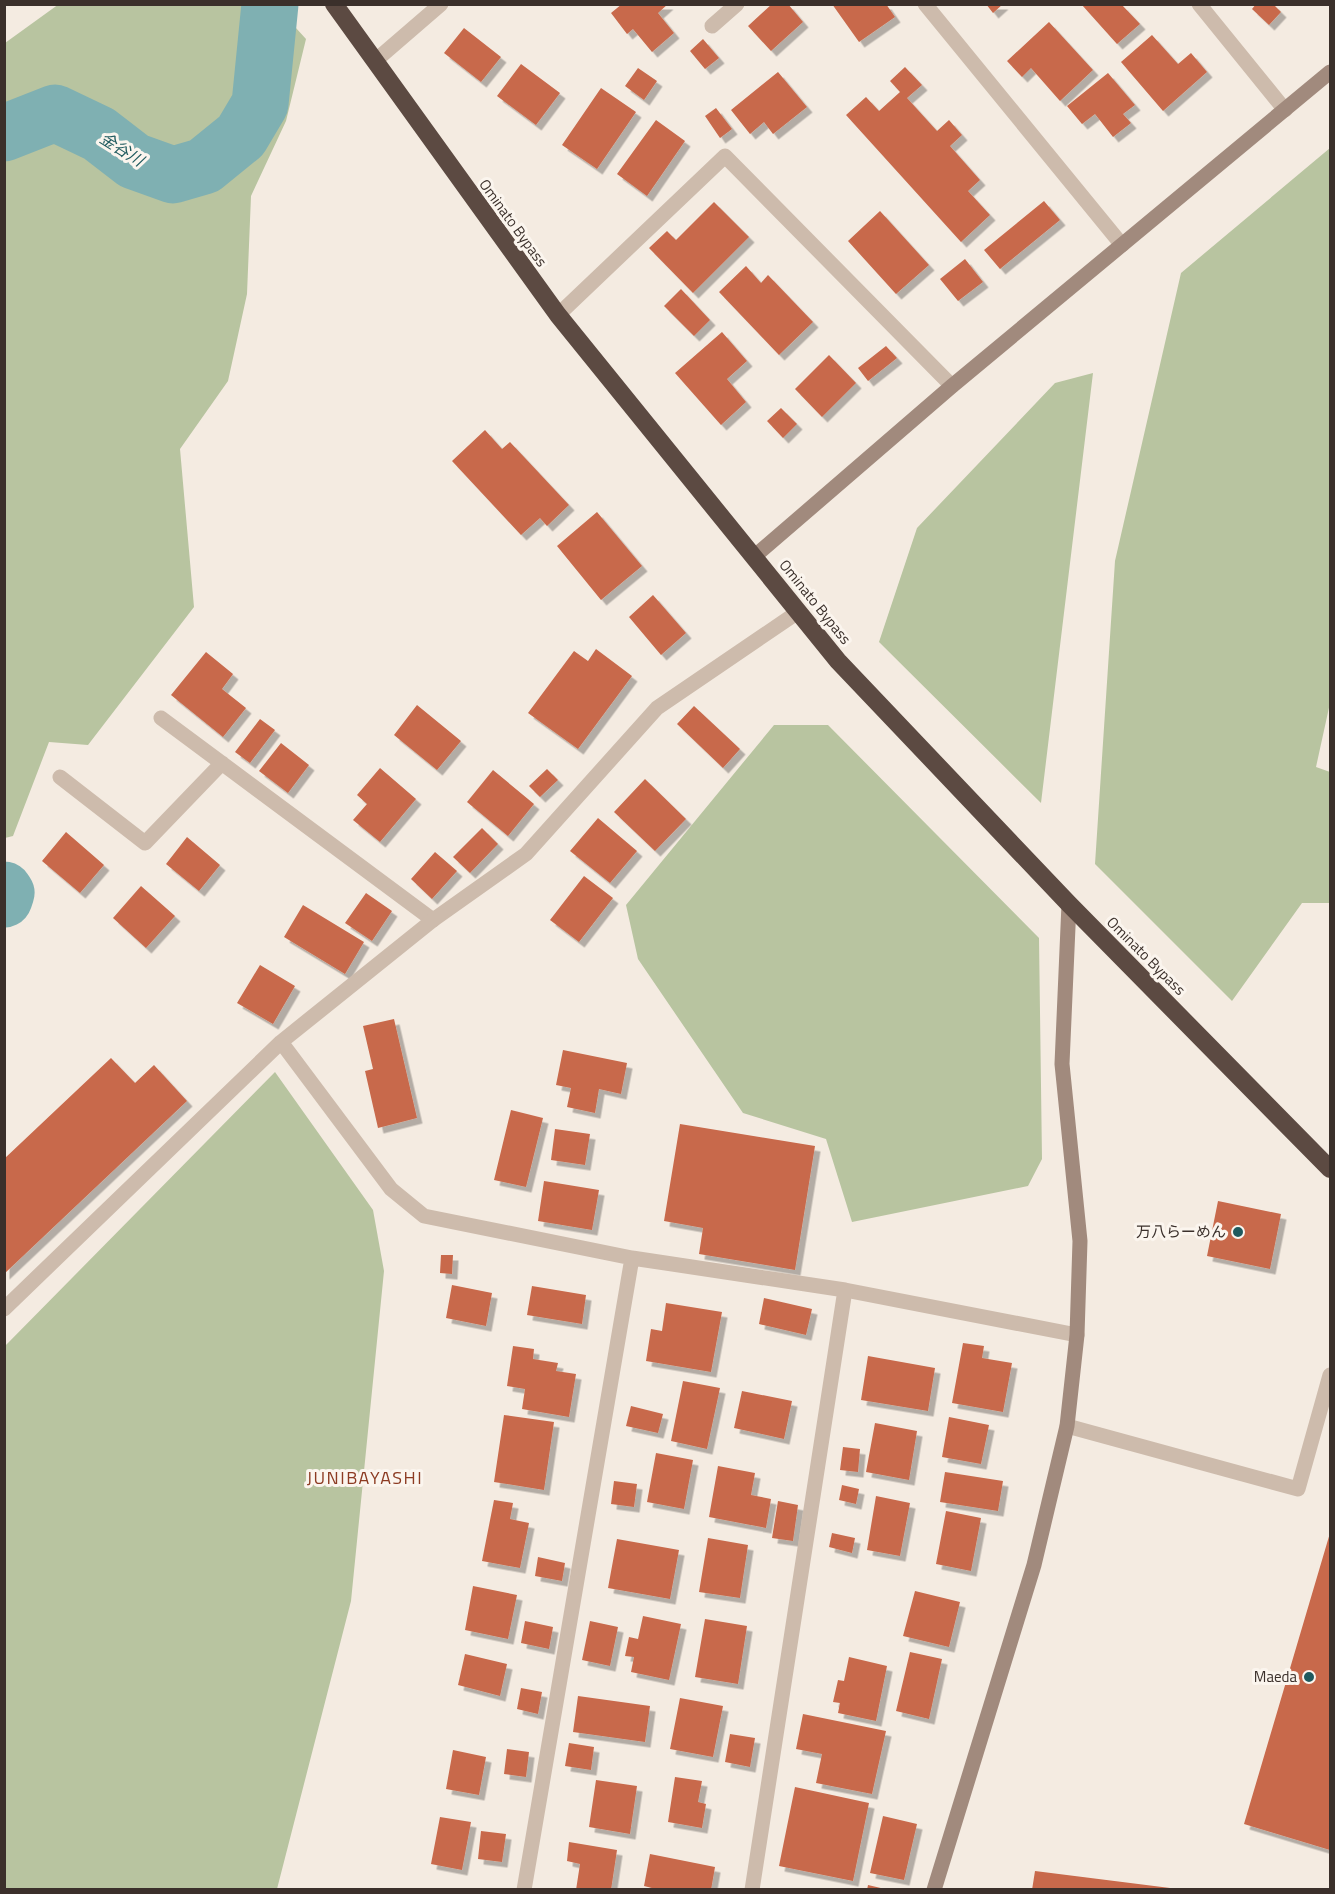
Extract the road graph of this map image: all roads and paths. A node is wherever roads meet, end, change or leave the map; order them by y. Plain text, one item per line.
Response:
1 (334, 4) edge
2 (441, 4) edge
3 (737, 4) edge
4 (925, 4) edge
5 (1199, 4) edge
6 (712, 26) dead end
7 (375, 61) junction
8 (1330, 72) edge
9 (1285, 110) junction
10 (1122, 245) junction
11 (558, 315) junction
12 (952, 386) junction
13 (755, 556) junction
14 (798, 612) junction
15 (161, 718) dead end
16 (222, 763) junction
17 (60, 777) dead end
18 (1069, 904) junction
19 (433, 920) junction
20 (281, 1042) junction
21 (1330, 1169) edge
22 (632, 1258) junction
23 (845, 1290) junction
24 (4, 1309) edge
25 (1077, 1335) junction
26 (1330, 1375) edge
27 (1067, 1426) junction
28 (525, 1890) edge
29 (752, 1890) edge
30 (934, 1890) edge

1 - 7 highway, Ominato Bypass
2 - 7 street
3 - 6 street
4 - 10 street
5 - 9 street
7 - 11 highway, Ominato Bypass
8 - 9 street
9 - 10 street
10 - 12 street
11 - 12 street
11 - 13 highway, Ominato Bypass
12 - 13 street
13 - 14 highway, Ominato Bypass
14 - 18 highway, Ominato Bypass
14 - 19 street
15 - 16 street
16 - 17 street
16 - 19 street
18 - 21 highway, Ominato Bypass
18 - 25 street
19 - 20 street
20 - 22 street
20 - 24 street
22 - 23 street
22 - 28 street
23 - 25 street
23 - 29 street
25 - 27 street
26 - 27 street
27 - 30 street

